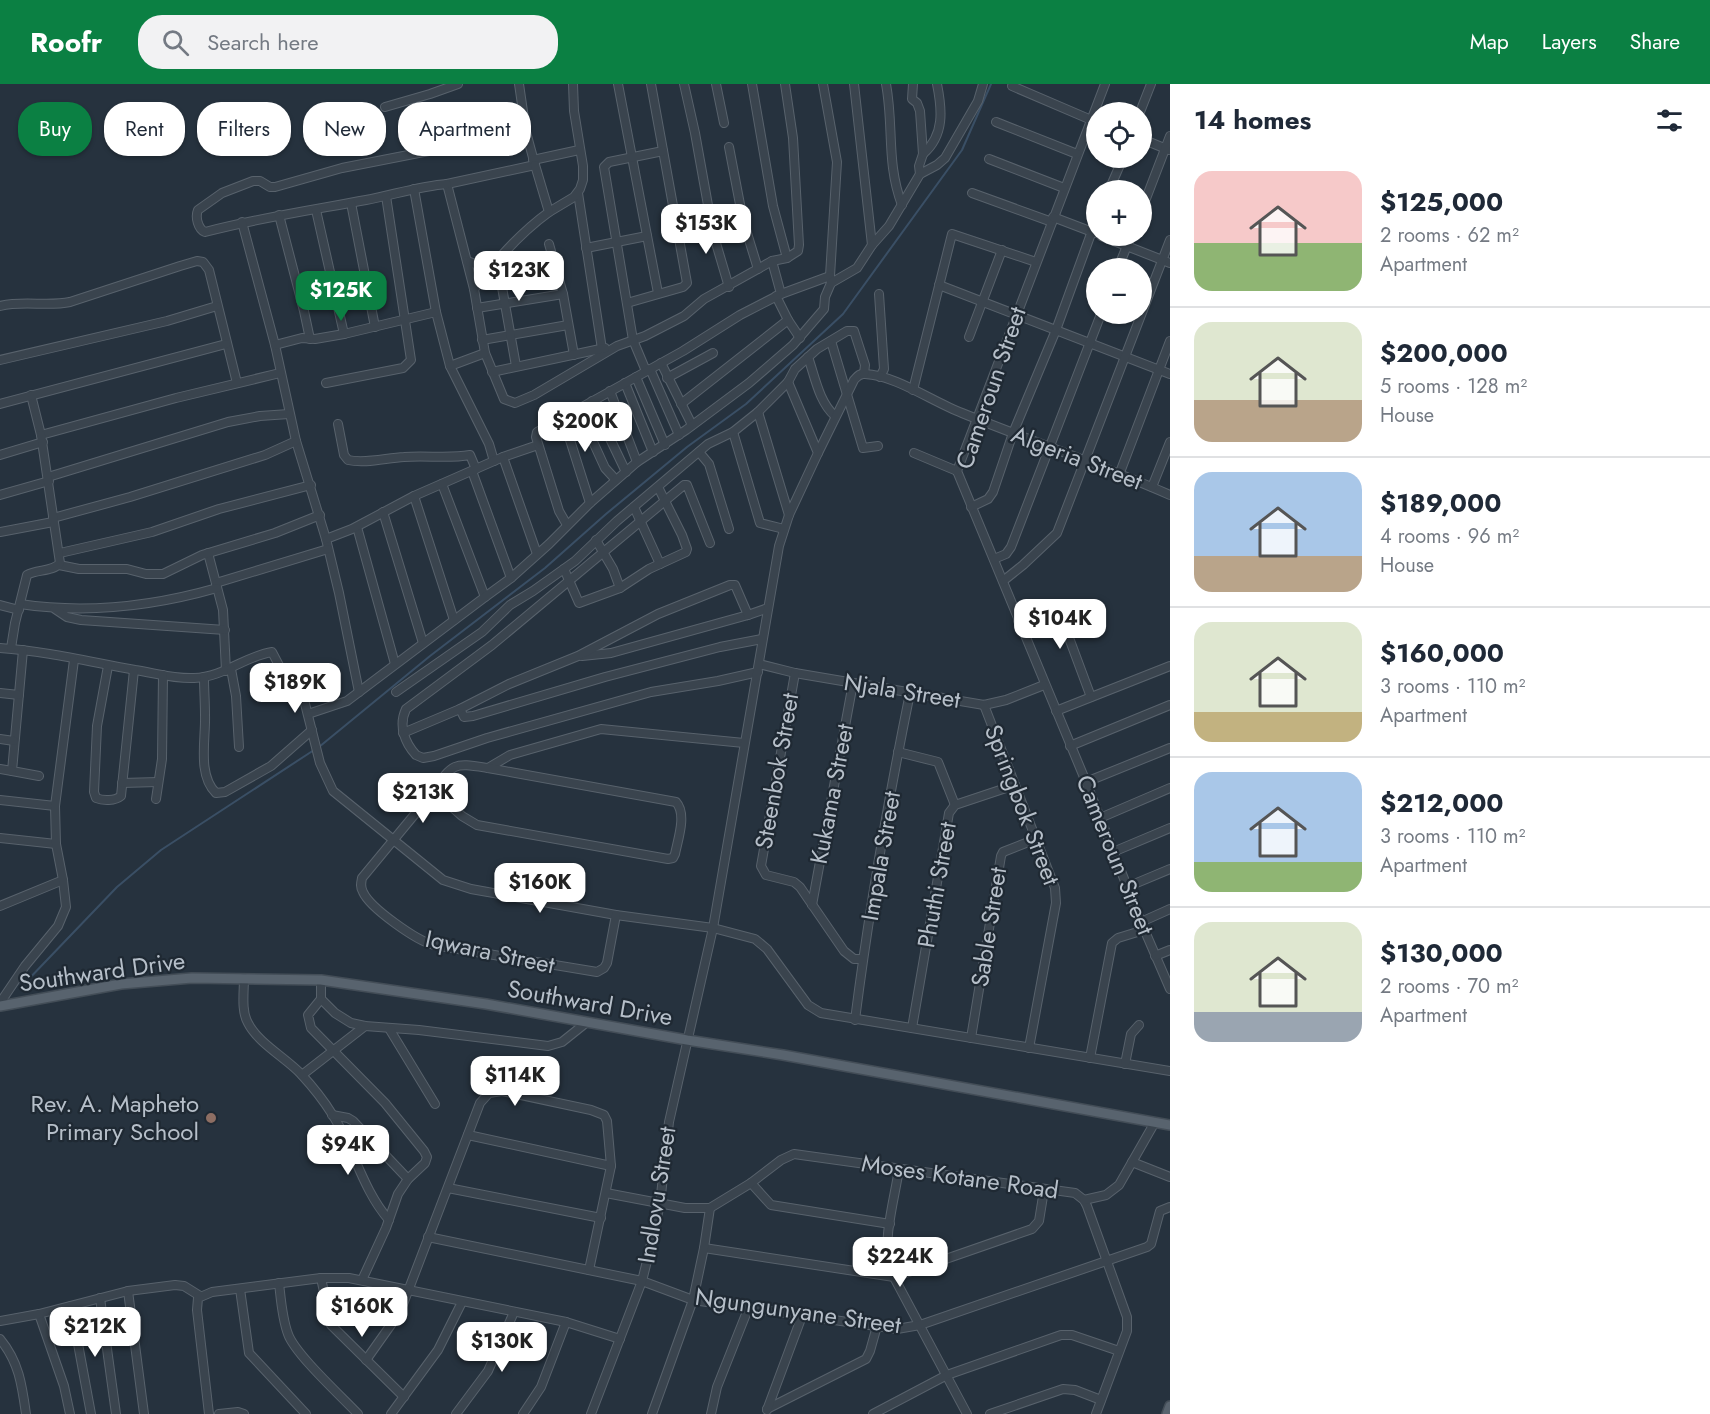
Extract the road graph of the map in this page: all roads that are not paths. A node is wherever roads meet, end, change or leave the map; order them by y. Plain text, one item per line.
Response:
1 (458, 84) edge
2 (519, 84) edge
3 (573, 84) edge
4 (618, 84) edge
5 (651, 84) edge
6 (684, 84) edge
7 (716, 84) edge
8 (752, 84) edge
9 (785, 84) edge
10 (823, 84) edge
11 (854, 84) edge
12 (886, 84) edge
13 (913, 84) edge
14 (937, 84) edge
15 (983, 84) edge
16 (1105, 84) edge
17 (1150, 84) edge
18 (1012, 86) dead end
19 (522, 102) edge
20 (1100, 102) edge
21 (1144, 102) edge
22 (386, 106) edge
23 (1086, 118) edge
24 (996, 122) dead end
25 (724, 123) dead end
26 (1170, 136) edge
27 (1086, 137) edge
28 (1152, 143) edge
29 (729, 147) dead end
30 (1168, 149) edge
31 (579, 150) junction
32 (531, 151) edge
33 (663, 151) junction
34 (923, 154) junction
35 (1077, 154) junction
36 (403, 156) edge
37 (632, 158) junction
38 (989, 159) dead end
39 (534, 162) junction
40 (920, 174) junction
41 (447, 184) junction
42 (1152, 186) edge
43 (1064, 188) junction
44 (414, 189) junction
45 (578, 193) junction
46 (972, 193) dead end
47 (386, 196) junction
48 (351, 203) junction
49 (902, 205) junction
50 (316, 210) junction
51 (549, 212) junction
52 (279, 215) junction
53 (1053, 220) junction
54 (242, 222) junction
55 (1086, 230) edge
56 (647, 236) junction
57 (1170, 240) edge
58 (616, 242) junction
59 (549, 244) dead end
60 (872, 245) junction
61 (1089, 246) edge
62 (1129, 246) edge
63 (586, 248) junction
64 (1002, 250) junction
65 (787, 258) junction
66 (467, 261) junction
67 (772, 261) junction
68 (554, 262) junction
69 (1036, 262) junction
70 (1166, 262) edge
71 (489, 269) junction
72 (758, 269) junction
73 (830, 280) junction
74 (939, 285) junction
75 (729, 287) junction
76 (474, 289) junction
77 (658, 293) junction
78 (563, 294) junction
79 (879, 294) dead end
80 (779, 295) junction
81 (982, 301) junction
82 (506, 303) junction
83 (627, 303) junction
84 (0, 306) edge
85 (217, 306) junction
86 (477, 308) junction
87 (436, 312) junction
88 (1017, 314) junction
89 (406, 320) junction
90 (788, 320) junction
91 (1097, 324) edge
92 (568, 325) junction
93 (375, 327) junction
94 (1056, 330) junction
95 (344, 334) junction
96 (511, 335) junction
97 (969, 337) dead end
98 (800, 338) junction
99 (310, 339) junction
100 (482, 340) junction
101 (633, 340) junction
102 (831, 341) junction
103 (1170, 341) edge
104 (226, 344) junction
105 (1089, 344) junction
106 (275, 345) junction
107 (617, 346) junction
108 (602, 349) junction
109 (485, 353) junction
110 (713, 353) dead end
111 (574, 355) junction
112 (808, 357) junction
113 (1125, 357) junction
114 (0, 360) edge
115 (661, 363) junction
116 (450, 366) junction
117 (516, 366) junction
118 (1159, 369) junction
119 (648, 370) junction
120 (492, 372) junction
121 (280, 374) junction
122 (864, 374) junction
123 (1170, 374) edge
124 (636, 377) junction
125 (880, 377) junction
126 (667, 378) junction
127 (788, 382) junction
128 (237, 383) junction
129 (326, 383) dead end
130 (625, 383) junction
131 (610, 391) junction
132 (915, 391) junction
133 (847, 394) junction
134 (32, 395) junction
135 (592, 401) junction
136 (0, 404) edge
137 (681, 404) junction
138 (578, 409) junction
139 (758, 412) junction
140 (289, 414) junction
141 (835, 416) junction
142 (563, 418) junction
143 (976, 419) junction
144 (338, 424) dead end
145 (692, 425) junction
146 (733, 432) junction
147 (1013, 433) junction
148 (679, 435) junction
149 (42, 438) junction
150 (296, 441) junction
151 (1170, 442) edge
152 (665, 445) junction
153 (538, 446) junction
154 (878, 447) dead end
155 (1048, 448) junction
156 (653, 452) junction
157 (699, 452) junction
158 (818, 453) junction
159 (914, 453) dead end
160 (0, 455) edge
161 (503, 457) junction
162 (494, 461) junction
163 (1083, 461) junction
164 (637, 462) junction
165 (474, 470) junction
166 (957, 471) junction
167 (626, 472) junction
168 (1119, 475) junction
169 (48, 479) junction
170 (616, 480) junction
171 (442, 484) junction
172 (310, 485) junction
173 (658, 487) junction
174 (1152, 487) junction
175 (0, 495) edge
176 (1170, 495) edge
177 (414, 496) junction
178 (664, 500) junction
179 (590, 503) junction
180 (633, 507) junction
181 (971, 507) junction
182 (383, 512) junction
183 (320, 515) junction
184 (789, 515) junction
185 (53, 520) junction
186 (640, 522) junction
187 (567, 525) junction
188 (357, 527) junction
189 (784, 529) junction
190 (729, 530) dead end
191 (0, 532) edge
192 (326, 539) junction
193 (596, 540) junction
194 (710, 543) dead end
195 (328, 549) junction
196 (60, 553) junction
197 (208, 553) junction
198 (604, 553) junction
199 (537, 554) junction
200 (994, 559) junction
201 (660, 564) junction
202 (60, 565) junction
203 (564, 569) junction
204 (511, 578) junction
205 (569, 582) junction
206 (1003, 582) junction
207 (217, 586) junction
208 (620, 588) junction
209 (485, 597) junction
210 (0, 606) edge
211 (20, 607) junction
212 (768, 608) junction
213 (55, 609) junction
214 (748, 615) junction
215 (454, 620) junction
216 (1018, 621) junction
217 (225, 630) junction
218 (762, 639) junction
219 (423, 643) junction
220 (0, 648) edge
221 (11, 648) junction
222 (23, 650) junction
223 (578, 656) junction
224 (74, 660) junction
225 (395, 664) junction
226 (108, 666) junction
227 (1170, 666) edge
228 (758, 668) junction
229 (134, 670) junction
230 (229, 670) junction
231 (795, 673) junction
232 (163, 675) junction
233 (204, 677) junction
234 (853, 683) junction
235 (1044, 685) junction
236 (396, 692) dead end
237 (0, 693) edge
238 (359, 693) junction
239 (910, 693) junction
240 (19, 695) junction
241 (1091, 697) junction
242 (984, 705) junction
243 (1169, 708) edge
244 (460, 709) junction
245 (1056, 711) junction
246 (308, 714) junction
247 (313, 733) junction
248 (403, 733) junction
249 (0, 739) edge
250 (14, 741) junction
251 (744, 743) junction
252 (1070, 746) junction
253 (239, 747) dead end
254 (1170, 748) edge
255 (446, 752) junction
256 (898, 752) junction
257 (452, 767) junction
258 (488, 768) junction
259 (0, 769) edge
260 (12, 771) junction
261 (39, 776) dead end
262 (158, 782) junction
263 (1086, 782) junction
264 (122, 783) junction
265 (1015, 785) junction
266 (1170, 788) edge
267 (434, 791) junction
268 (156, 798) dead end
269 (0, 800) edge
270 (955, 805) junction
271 (55, 806) junction
272 (1100, 818) junction
273 (1170, 828) edge
274 (0, 838) edge
275 (1036, 839) junction
276 (392, 840) junction
277 (56, 844) junction
278 (1113, 852) junction
279 (1170, 869) edge
280 (63, 880) junction
281 (1127, 887) junction
282 (812, 905) junction
283 (0, 906) edge
284 (1170, 909) edge
285 (616, 915) junction
286 (1143, 926) junction
287 (712, 928) junction
288 (1170, 950) edge
289 (1155, 956) junction
290 (863, 959) junction
291 (244, 978) junction
292 (321, 980) junction
293 (1170, 989) edge
294 (321, 999) junction
295 (0, 1005) edge
296 (855, 1020) junction
297 (587, 1022) junction
298 (1139, 1025) dead end
299 (365, 1026) junction
300 (912, 1028) junction
301 (390, 1030) junction
302 (971, 1038) junction
303 (687, 1040) junction
304 (1029, 1048) junction
305 (333, 1052) junction
306 (1090, 1058) junction
307 (1125, 1064) junction
308 (1170, 1071) edge
309 (302, 1075) junction
310 (435, 1104) dead end
311 (332, 1114) junction
312 (1155, 1122) junction
313 (1170, 1125) edge
314 (468, 1135) junction
315 (1132, 1162) junction
316 (610, 1166) junction
317 (899, 1169) junction
318 (1170, 1177) edge
319 (408, 1179) junction
320 (751, 1183) junction
321 (448, 1188) junction
322 (1044, 1190) junction
323 (606, 1193) junction
324 (1084, 1200) junction
325 (660, 1204) junction
326 (710, 1208) junction
327 (1170, 1208) edge
328 (601, 1218) junction
329 (389, 1220) junction
330 (890, 1224) junction
331 (428, 1237) junction
332 (704, 1248) junction
333 (1107, 1260) junction
334 (589, 1270) junction
335 (894, 1277) junction
336 (321, 1278) junction
337 (362, 1280) junction
338 (642, 1281) junction
339 (279, 1283) junction
340 (240, 1289) junction
341 (407, 1290) junction
342 (128, 1292) junction
343 (200, 1296) junction
344 (100, 1298) junction
345 (693, 1300) junction
346 (462, 1302) junction
347 (71, 1306) junction
348 (748, 1309) junction
349 (514, 1312) junction
350 (39, 1314) junction
351 (802, 1316) junction
352 (0, 1321) edge
353 (566, 1322) junction
354 (920, 1325) junction
355 (877, 1326) junction
356 (0, 1339) edge
357 (620, 1340) junction
358 (1119, 1352) junction
359 (366, 1360) junction
360 (946, 1375) junction
361 (404, 1397) junction
362 (1101, 1400) junction
363 (1170, 1406) edge
364 (767, 1412) edge
365 (26, 1414) edge
366 (70, 1414) edge
367 (91, 1414) edge
368 (116, 1414) edge
369 (144, 1414) edge
370 (209, 1414) edge
371 (219, 1414) edge
372 (244, 1414) edge
373 (306, 1414) edge
374 (358, 1414) edge
375 (391, 1414) edge
376 (456, 1414) edge
377 (523, 1414) edge
378 (591, 1414) edge
379 (652, 1414) edge
380 (711, 1414) edge
381 (873, 1414) edge
382 (967, 1414) edge
383 (990, 1414) edge
384 (1096, 1414) edge
385 (1167, 1414) edge

1 - 22 street
2 - 19 street
3 - 31 street
4 - 37 street
5 - 33 street
6 - 75 street
7 - 25 street
8 - 65 street
9 - 65 street
10 - 73 street
11 - 60 street
12 - 49 street
13 - 34 street
14 - 34 street
15 - 40 street
16 - 20 street, Cameroun Street
17 - 21 street
18 - 23 street
24 - 35 street
26 - 30 street
27 - 35 street, Cameroun Street
28 - 30 street
29 - 72 street
30 - 42 street
31 - 39 street
31 - 45 street
32 - 39 street
33 - 37 street
33 - 77 street
34 - 40 street
35 - 43 street, Cameroun Street
36 - 54 street
37 - 56 street
37 - 58 street
38 - 43 street
39 - 41 street
39 - 51 street
40 - 49 street
41 - 44 street
41 - 66 street
43 - 53 street, Cameroun Street
44 - 47 street
44 - 87 street
45 - 51 street
45 - 63 street
46 - 53 street
47 - 48 street
47 - 89 street
48 - 50 street
48 - 93 street
49 - 60 street
50 - 52 street
50 - 95 street
51 - 71 street
52 - 54 street
52 - 99 street
53 - 55 street
53 - 69 street, Cameroun Street
54 - 106 street
56 - 58 street
56 - 77 street
57 - 70 street
58 - 63 street
58 - 83 street
59 - 68 street
60 - 73 street
61 - 94 street
62 - 70 street
63 - 108 street
64 - 69 street
64 - 74 street
64 - 81 street
65 - 67 street
66 - 71 street
66 - 76 street
67 - 72 street
67 - 80 street
68 - 78 street
68 - 82 street
69 - 88 street, Cameroun Street
70 - 113 street
71 - 76 street
72 - 75 street
73 - 80 street
73 - 98 street
74 - 81 street
74 - 132 street
75 - 101 street
76 - 86 street
77 - 83 street
78 - 82 street
78 - 92 street
79 - 125 street
80 - 90 street
80 - 115 street
81 - 88 street
81 - 97 street
82 - 86 street
82 - 96 street
83 - 101 street
84 - 85 street
85 - 104 street
85 - 114 street
86 - 100 street
87 - 89 street
87 - 116 street
88 - 94 street
88 - 143 street, Cameroun Street
89 - 93 street
89 - 129 street
90 - 98 street
90 - 137 street
91 - 105 street
92 - 96 street
92 - 111 street
93 - 95 street
94 - 105 street
94 - 147 street
95 - 99 street
96 - 100 street
96 - 117 street
98 - 145 street
99 - 106 street
100 - 109 street
101 - 107 street
101 - 119 street
102 - 112 street
102 - 122 street
102 - 133 street
103 - 118 street
104 - 128 street
104 - 134 street
105 - 113 street
105 - 155 street
106 - 121 street
107 - 108 street
107 - 120 street
108 - 111 street
109 - 116 street
109 - 120 street
110 - 126 street
111 - 117 street
112 - 127 street
112 - 141 street
113 - 118 street
113 - 163 street
115 - 119 street
115 - 126 street
116 - 162 street
117 - 120 street
118 - 123 street
118 - 168 street
119 - 124 street
119 - 148 street
121 - 128 street
121 - 140 street
122 - 125 street, Algeria Street
122 - 133 street, Indlovu Street
124 - 130 street
124 - 152 street
125 - 132 street, Algeria Street
126 - 137 street
127 - 139 street
127 - 158 street
128 - 149 street
130 - 131 street
130 - 156 street
131 - 135 street
131 - 164 street
132 - 143 street, Algeria Street
133 - 141 street, Indlovu Street
133 - 154 street
134 - 136 street
134 - 149 street
135 - 138 street
135 - 167 street
137 - 145 street
138 - 142 street
138 - 170 street
139 - 146 street
139 - 184 street
140 - 150 street
140 - 169 street
141 - 158 street, Indlovu Street
142 - 153 street
142 - 179 street
143 - 147 street, Algeria Street
143 - 166 street, Cameroun Street
144 - 165 street
145 - 148 street
146 - 157 street
146 - 189 street
147 - 155 street, Algeria Street
147 - 181 street
148 - 152 street
149 - 160 street
149 - 169 street
150 - 172 street
150 - 185 street
151 - 174 street
152 - 156 street
153 - 161 street
153 - 187 street
155 - 163 street, Algeria Street
155 - 200 street
156 - 164 street
157 - 173 street
157 - 190 street
158 - 184 street, Indlovu Street
159 - 166 street
161 - 162 street
161 - 199 street
162 - 165 street
163 - 168 street, Algeria Street
163 - 206 street
164 - 167 street
165 - 171 street
165 - 204 street
166 - 181 street, Cameroun Street
167 - 170 street
168 - 174 street, Algeria Street
169 - 175 street
169 - 185 street
170 - 179 street
171 - 177 street
171 - 209 street
172 - 183 street
172 - 196 street
173 - 178 street
173 - 180 street
174 - 176 street, Algeria Street
177 - 182 street
177 - 215 street
178 - 186 street
178 - 194 street
178 - 201 street
179 - 187 street
180 - 186 street
180 - 193 street
181 - 200 street, Cameroun Street
182 - 188 street
182 - 219 street
183 - 192 street
183 - 197 street
184 - 189 street, Indlovu Street
185 - 191 street
185 - 196 street
186 - 198 street
186 - 201 street
187 - 199 street
188 - 192 street
188 - 225 street
189 - 212 street, Indlovu Street
192 - 195 street
193 - 198 street
193 - 203 street
195 - 207 street
195 - 238 street
196 - 202 street
197 - 202 street
197 - 207 street
198 - 205 street
198 - 208 street
199 - 204 street
200 - 206 street, Cameroun Street
201 - 208 street
202 - 211 street
203 - 205 street
203 - 236 street
204 - 209 street
205 - 208 street
205 - 248 street
206 - 216 street, Cameroun Street
207 - 213 street
207 - 217 street
209 - 215 street
210 - 211 street
211 - 213 street
211 - 221 street
212 - 214 street
212 - 218 street, Indlovu Street
213 - 217 street
214 - 223 street
214 - 223 street
215 - 219 street
216 - 235 street, Cameroun Street
216 - 241 street
217 - 230 street
218 - 228 street, Indlovu Street
218 - 244 street
219 - 225 street
220 - 221 street
221 - 222 street
222 - 224 street
222 - 240 street
223 - 244 street
224 - 226 street
224 - 271 street
225 - 238 street
226 - 229 street
226 - 264 street
227 - 241 street
228 - 231 street, Njala Street
228 - 251 street, Indlovu Street
228 - 255 street
229 - 232 street
229 - 264 street
230 - 233 street
230 - 246 street
230 - 253 street
231 - 234 street, Njala Street
231 - 282 street, Steenbok Street
232 - 233 street
232 - 262 street
233 - 247 street
234 - 239 street, Njala Street
234 - 282 street, Kukama Street
235 - 242 street, Njala Street
235 - 245 street, Cameroun Street
237 - 240 street
238 - 246 street
239 - 242 street, Njala Street
239 - 256 street, Impala Street
240 - 250 street
241 - 245 street
242 - 265 street, Springbok Street
243 - 252 street
244 - 248 street
245 - 252 street, Cameroun Street
246 - 247 street
247 - 276 street
248 - 255 street
249 - 250 street
250 - 260 street
251 - 258 street
251 - 287 street, Indlovu Street
252 - 263 street, Cameroun Street
254 - 263 street
255 - 257 street
256 - 270 street
256 - 290 street, Impala Street
257 - 258 street
257 - 267 street
258 - 267 street
259 - 260 street
260 - 261 street
262 - 264 street
262 - 268 street
263 - 272 street, Cameroun Street
265 - 270 street, Phuthi Street
265 - 275 street, Springbok Street
266 - 272 street
267 - 276 street
269 - 271 street
270 - 300 street, Phuthi Street
271 - 277 street
272 - 278 street, Cameroun Street
273 - 278 street
274 - 277 street
275 - 302 street, Sable Street
275 - 304 street, Springbok Street
276 - 285 street
276 - 285 street, Iqwara Street
277 - 280 street
278 - 281 street, Cameroun Street
279 - 281 street
280 - 283 street
280 - 295 street
281 - 286 street, Cameroun Street
282 - 290 street, Steenbok Street
284 - 286 street
285 - 287 street
286 - 289 street, Cameroun Street
286 - 306 street
287 - 296 street
287 - 303 street, Indlovu Street
288 - 289 street
289 - 293 street, Cameroun Street
290 - 296 street, Impala Street
291 - 292 main road, Southward Drive
291 - 295 main road, Southward Drive
291 - 309 street
292 - 294 street
292 - 297 main road, Southward Drive
294 - 299 street
294 - 305 street
296 - 300 street
297 - 301 street
297 - 303 main road, Southward Drive
298 - 307 street
299 - 301 street
299 - 305 street
300 - 302 street
301 - 310 street
302 - 304 street
303 - 312 main road, Southward Drive
303 - 325 street, Indlovu Street
304 - 306 street
305 - 309 street
305 - 319 street
306 - 307 street
307 - 308 street
309 - 311 street
311 - 319 street
311 - 329 street
312 - 313 main road, Southward Drive
312 - 315 street
314 - 316 street
314 - 316 street
314 - 321 street
315 - 318 street
315 - 324 street
316 - 323 street
317 - 320 street, Moses Kotane Road
317 - 322 street, Moses Kotane Road
317 - 330 street
319 - 329 street
320 - 326 street, Moses Kotane Road
320 - 330 street
321 - 328 street
321 - 331 street
322 - 324 street, Moses Kotane Road
322 - 335 street
323 - 325 street
323 - 328 street
324 - 333 street, Moses Kotane Road
325 - 326 street
325 - 338 street, Indlovu Street
326 - 332 street
327 - 333 street, Ngungunyane Street
328 - 334 street
329 - 337 street
330 - 335 street
331 - 334 street, Ngungunyane Street
331 - 341 street
332 - 335 street
332 - 345 street
333 - 354 street, Ngungunyane Street
333 - 358 street, Moses Kotane Road
334 - 338 street, Ngungunyane Street
335 - 354 street
336 - 337 street
336 - 339 street
336 - 359 street
337 - 341 street
338 - 345 street, Ngungunyane Street
338 - 357 street, Indlovu Street
339 - 340 street
339 - 374 street
340 - 343 street
340 - 373 street
341 - 346 street
341 - 359 street
342 - 343 street
342 - 344 street
342 - 369 street
343 - 370 street
344 - 347 street
344 - 368 street
345 - 348 street, Ngungunyane Street
345 - 379 street
346 - 349 street
346 - 361 street
347 - 350 street
347 - 367 street
348 - 351 street, Ngungunyane Street
348 - 380 street
349 - 353 street
349 - 376 street
350 - 352 street
350 - 366 street
351 - 355 street, Ngungunyane Street
351 - 364 street
353 - 357 street
353 - 377 street
354 - 355 street, Ngungunyane Street
354 - 360 street
355 - 364 street
356 - 365 street
357 - 378 street, Indlovu Street
358 - 360 street
358 - 362 street, Moses Kotane Road
359 - 361 street
360 - 381 street
360 - 382 street
361 - 375 street
362 - 383 street
362 - 384 street, Moses Kotane Road
363 - 385 main road
371 - 372 street

